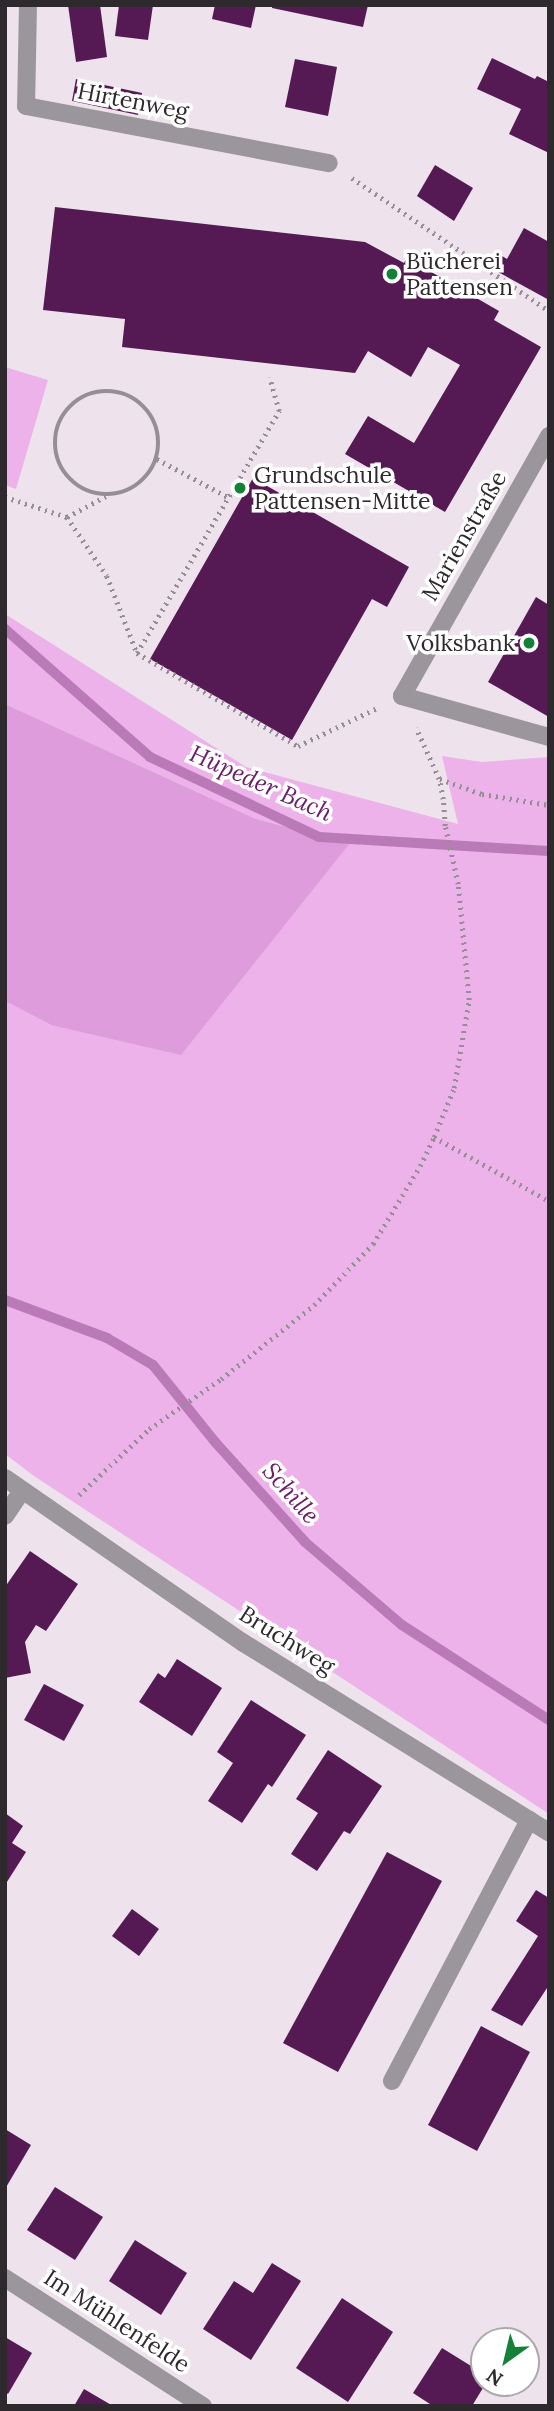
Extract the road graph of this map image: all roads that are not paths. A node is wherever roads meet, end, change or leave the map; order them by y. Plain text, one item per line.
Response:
1 (28, 5) edge
2 (329, 163) road end
3 (549, 436) edge
4 (549, 737) edge
5 (5, 1478) edge
6 (22, 1491) junction
7 (5, 1516) edge
8 (529, 1820) junction
9 (549, 1832) edge
10 (392, 2081) dead end
11 (5, 2278) edge
12 (203, 2406) edge

1 - 2 street, Hirtenweg
3 - 4 street, Marienstraße
5 - 6 street, Bruchweg
6 - 7 street
6 - 8 street, Bruchweg
8 - 9 street, Bruchweg
8 - 10 street
11 - 12 street, Im Mühlenfelde

